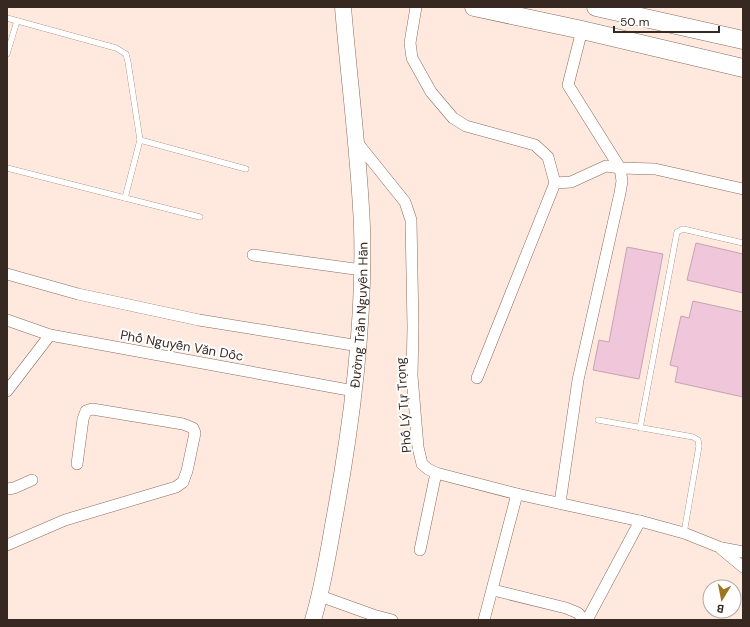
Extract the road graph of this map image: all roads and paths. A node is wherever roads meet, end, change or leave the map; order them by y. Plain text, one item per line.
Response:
1 (343, 7) edge
2 (416, 7) edge
3 (474, 7) edge
4 (596, 7) edge
5 (7, 18) edge
6 (17, 21) junction
7 (582, 30) junction
8 (743, 40) edge
9 (7, 54) edge
10 (743, 68) edge
11 (140, 140) junction
12 (356, 140) junction
13 (7, 168) edge
14 (620, 168) junction
15 (246, 169) dead end
16 (555, 183) junction
17 (743, 189) edge
18 (125, 198) junction
19 (200, 217) dead end
20 (743, 243) edge
21 (253, 255) dead end
22 (362, 270) junction
23 (7, 274) edge
24 (7, 320) edge
25 (50, 335) junction
26 (359, 346) junction
27 (12, 377) edge
28 (477, 378) dead end
29 (7, 391) edge
30 (354, 391) junction
31 (598, 420) dead end
32 (640, 428) junction
33 (77, 464) dead end
34 (436, 473) junction
35 (32, 480) dead end
36 (7, 489) edge
37 (517, 494) junction
38 (560, 503) junction
39 (640, 521) junction
40 (684, 533) junction
41 (7, 545) edge
42 (719, 547) junction
43 (420, 550) dead end
44 (743, 552) edge
45 (743, 567) edge
46 (493, 590) junction
47 (320, 596) junction
48 (313, 620) edge
49 (392, 620) edge
50 (484, 620) edge
51 (585, 620) edge

1 - 12 street, Đường Trần Nguyên Hãn
2 - 16 street
3 - 7 main road
4 - 8 main road
5 - 6 lane
6 - 9 lane
6 - 11 lane
7 - 10 main road
7 - 14 street
11 - 15 lane
11 - 18 lane
12 - 22 street, Đường Trần Nguyên Hãn
12 - 34 street, Phố Lý Tự Trọng
13 - 18 lane
14 - 16 street
14 - 17 street
14 - 38 street
16 - 28 street
18 - 19 lane
20 - 32 lane
21 - 22 street
22 - 26 street, Đường Trần Nguyên Hãn
23 - 26 street
24 - 25 street, Phố Nguyễn Văn Dốc
25 - 27 street
25 - 30 street, Phố Nguyễn Văn Dốc
26 - 30 street, Đường Trần Nguyên Hãn
27 - 29 street
30 - 47 street, Đường Trần Nguyên Hãn
31 - 32 lane
32 - 40 lane
33 - 41 street
34 - 37 street, Phố Lý Tự Trọng
34 - 43 street
35 - 36 street
37 - 38 street, Phố Lý Tự Trọng
37 - 46 street
38 - 39 street, Phố Lý Tự Trọng
39 - 40 street, Phố Lý Tự Trọng
39 - 51 street
40 - 42 street, Phố Lý Tự Trọng
42 - 44 street
42 - 45 street, Phố Lý Tự Trọng
46 - 50 street
46 - 51 street
47 - 48 street, Đường Trần Nguyên Hãn
47 - 49 street

